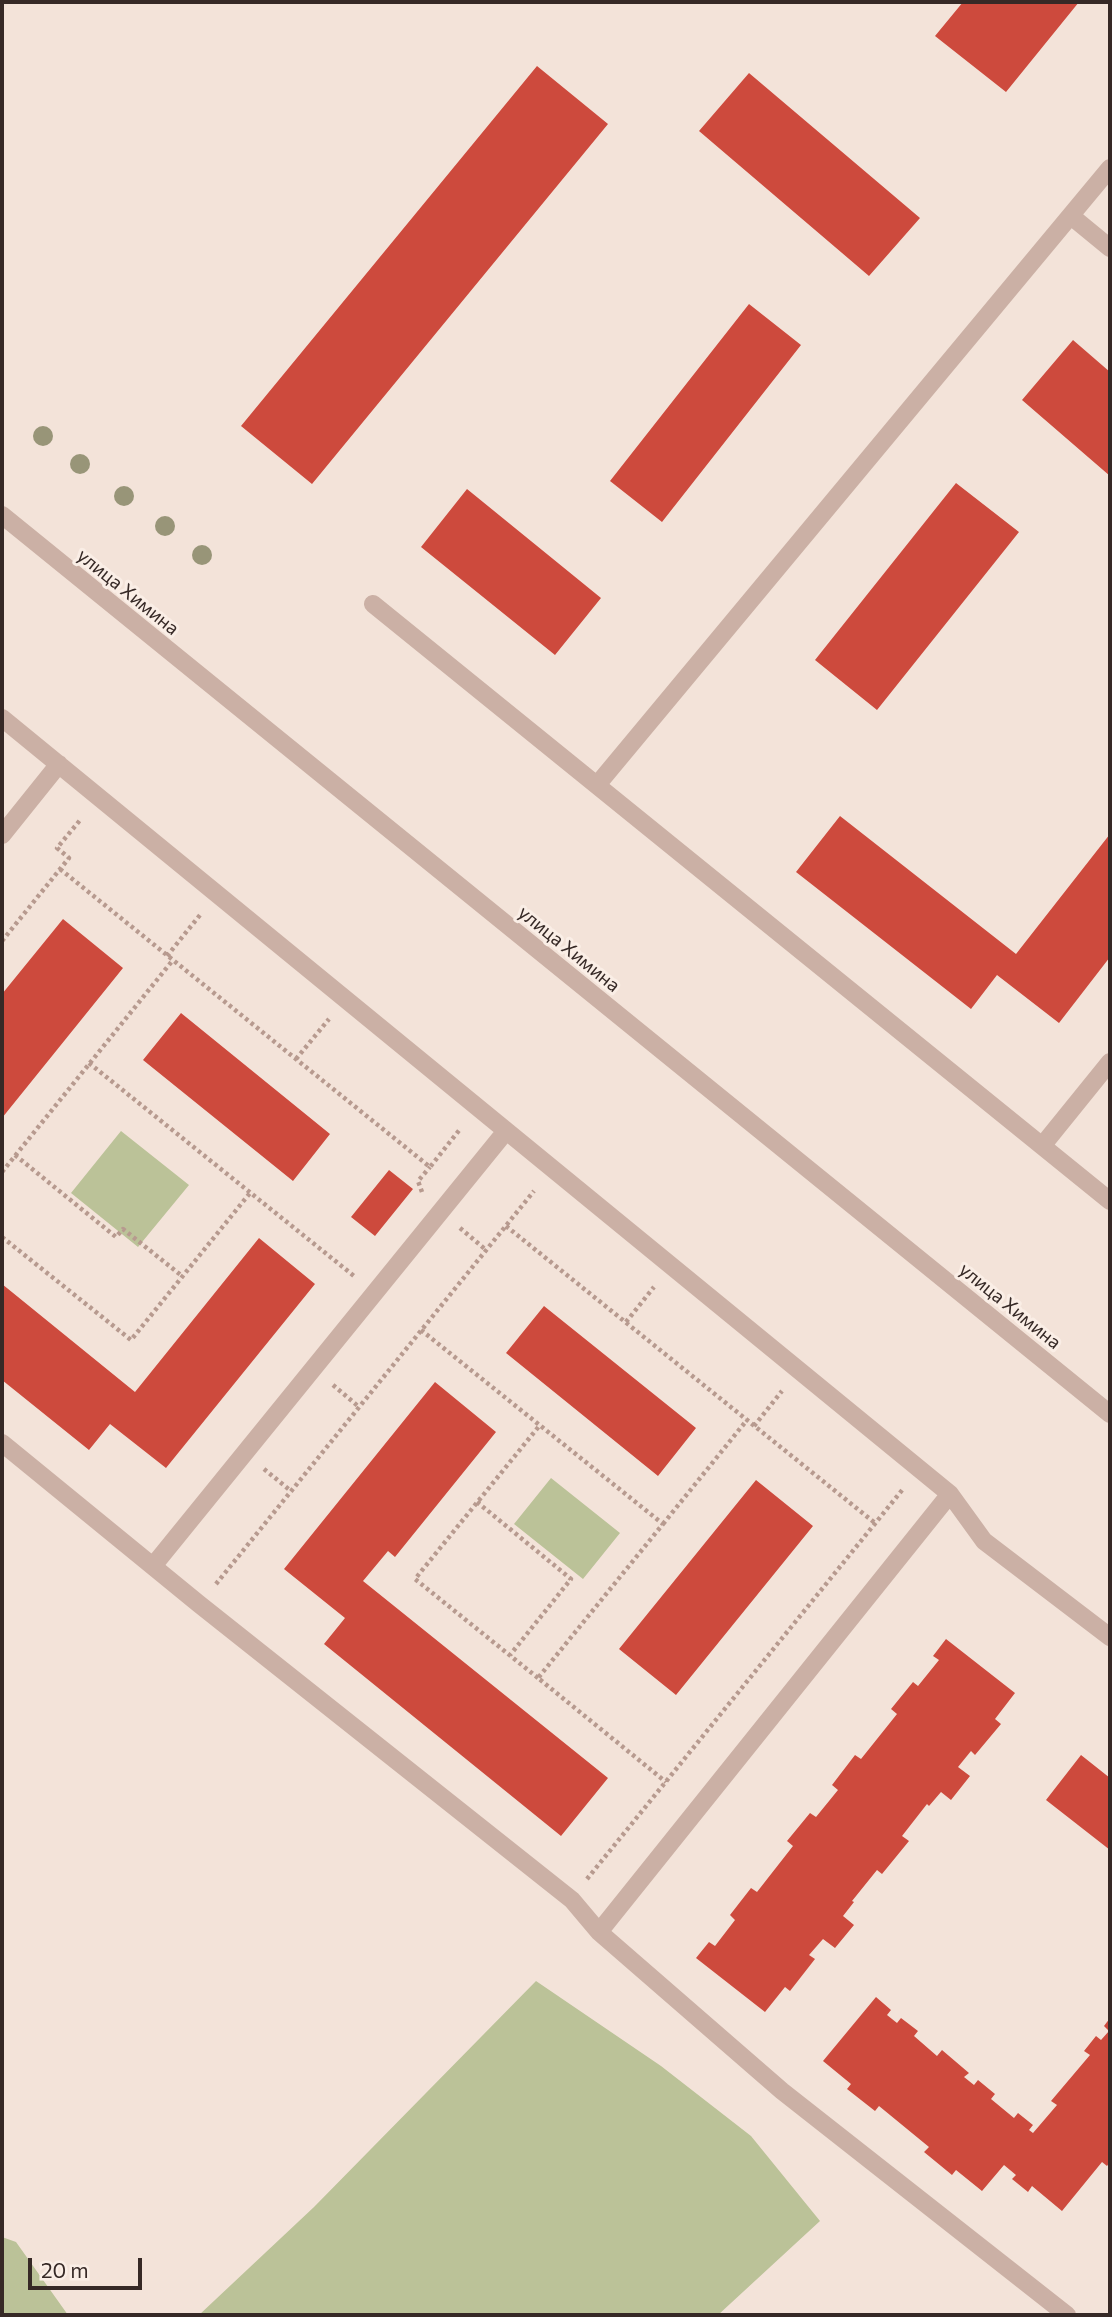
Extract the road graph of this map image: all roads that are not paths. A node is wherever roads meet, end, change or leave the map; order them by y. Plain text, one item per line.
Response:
1 (1110, 168) edge
2 (1070, 216) junction
3 (1110, 248) edge
4 (2, 515) edge
5 (373, 604) dead end
6 (2, 718) edge
7 (59, 764) junction
8 (597, 785) junction
9 (2, 835) edge
10 (1110, 1062) edge
11 (506, 1131) junction
12 (1042, 1146) junction
13 (1110, 1201) edge
14 (1110, 1414) edge
15 (2, 1443) edge
16 (950, 1494) junction
17 (153, 1566) junction
18 (1110, 1637) edge
19 (599, 1932) junction
20 (1067, 2315) edge

1 - 2 street
2 - 3 street
2 - 8 street
4 - 14 street, улица Химина
5 - 8 street
6 - 7 street
7 - 9 street
7 - 11 street
8 - 12 street
10 - 12 street
11 - 16 street
11 - 17 street
12 - 13 street
15 - 17 street
16 - 18 street
16 - 19 street
17 - 19 street
19 - 20 street

